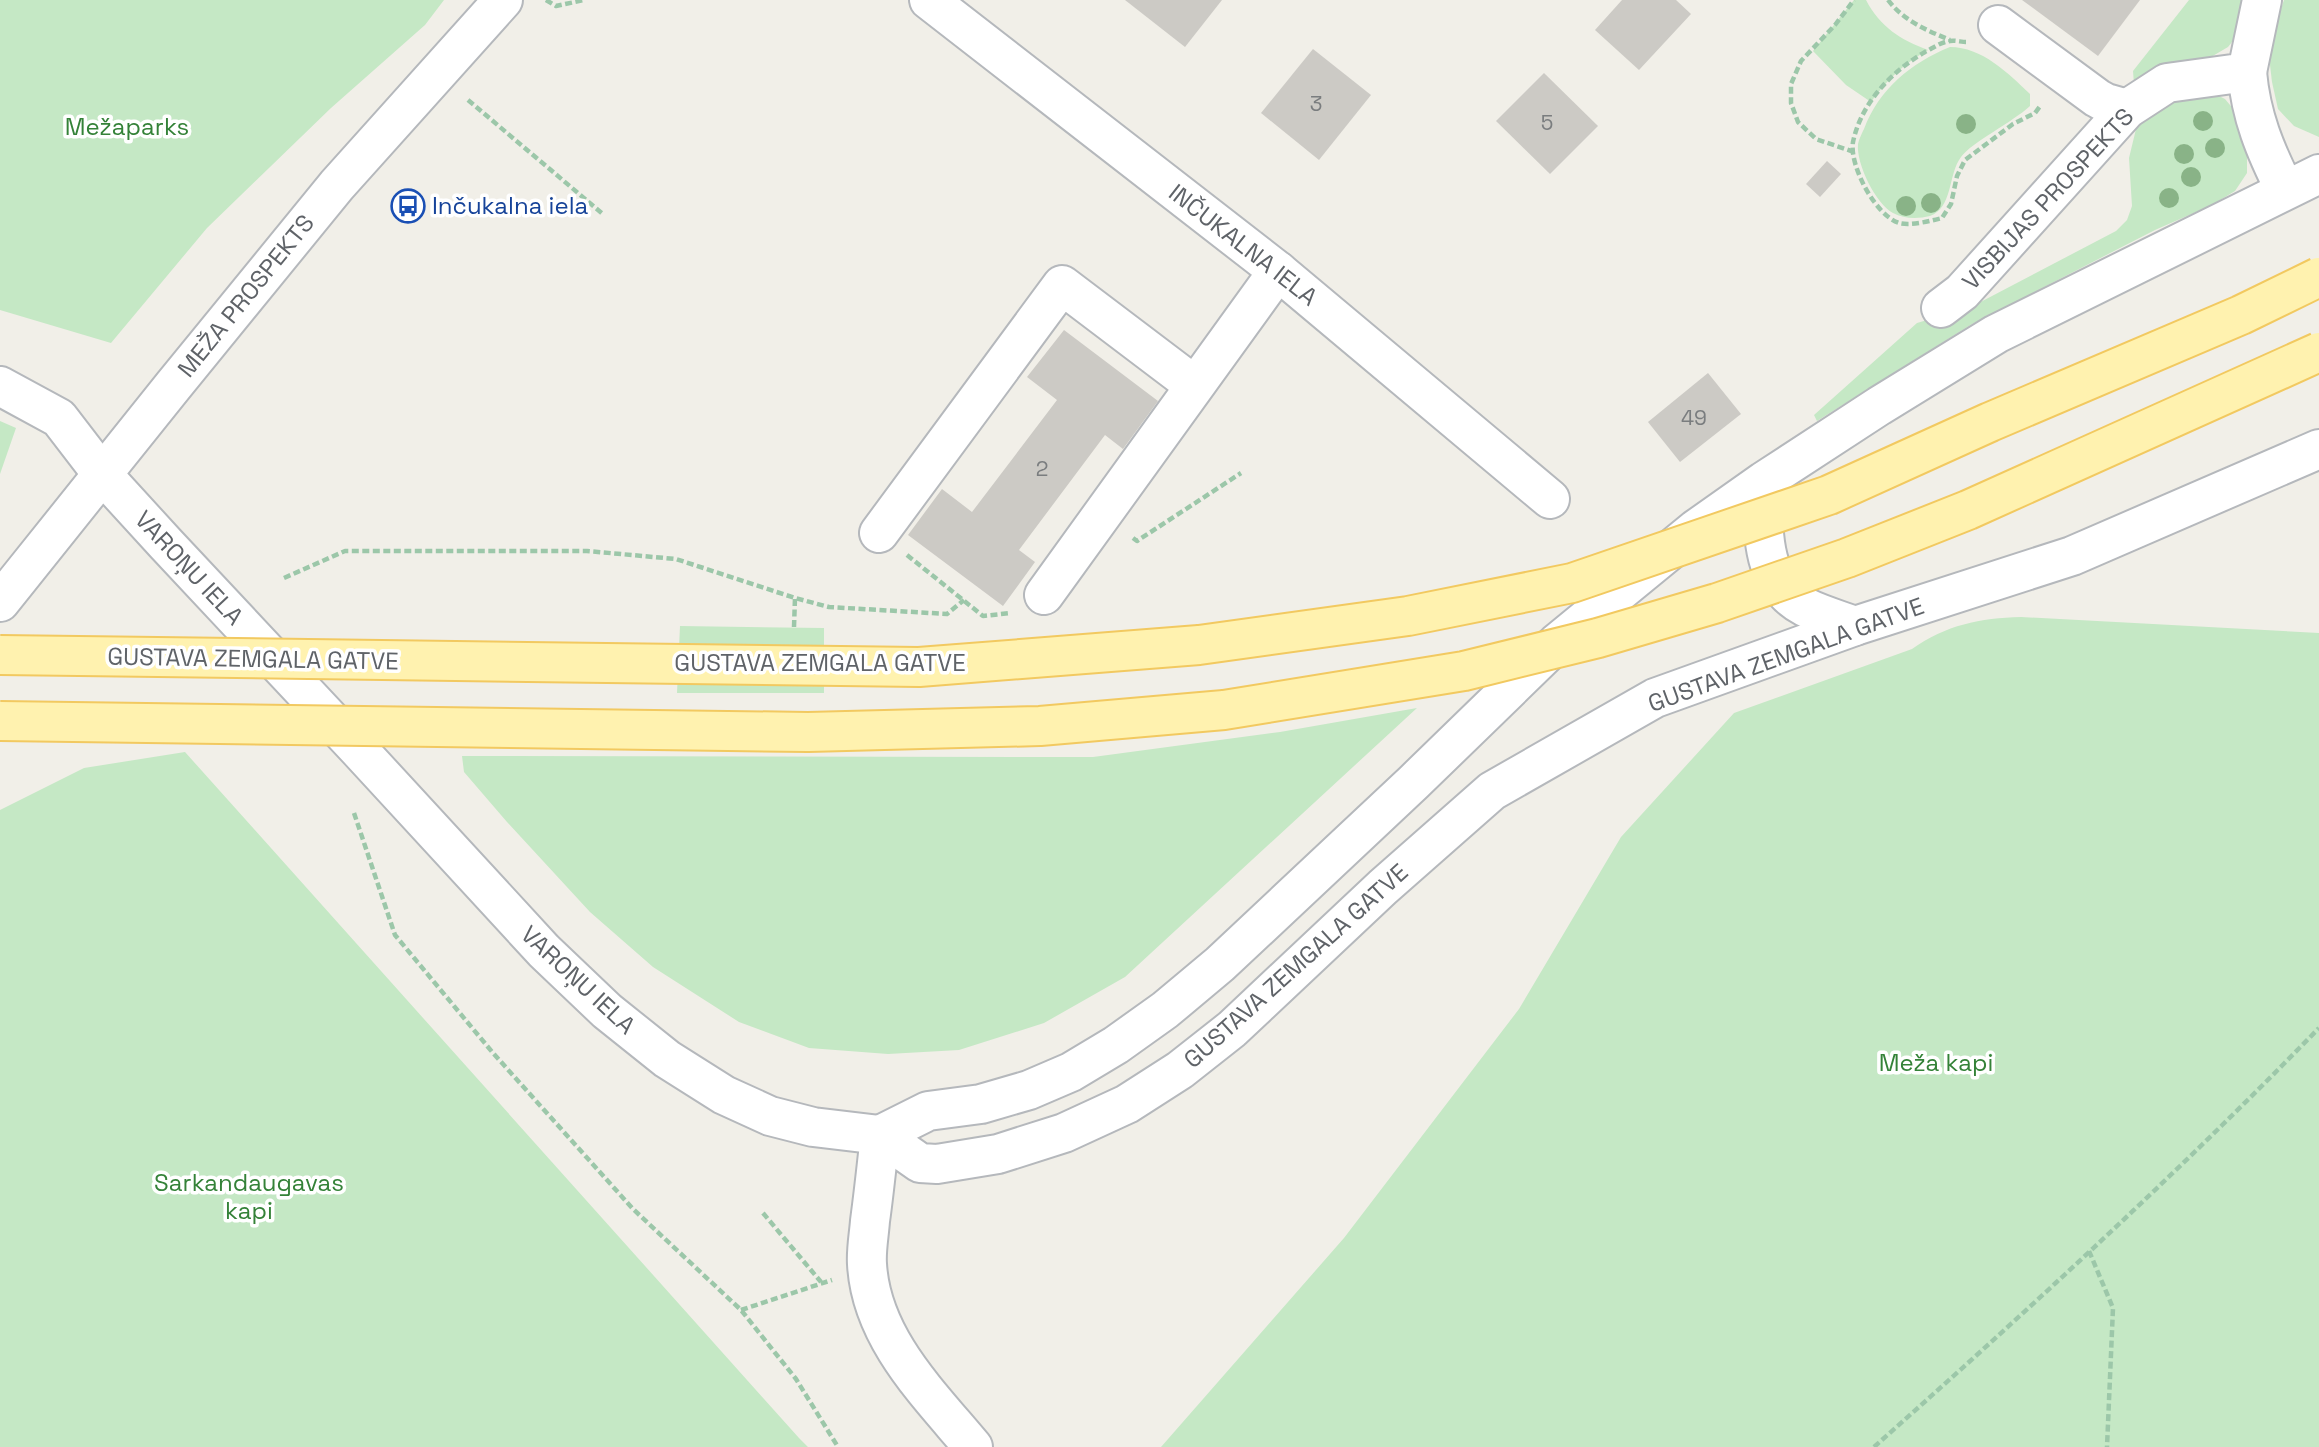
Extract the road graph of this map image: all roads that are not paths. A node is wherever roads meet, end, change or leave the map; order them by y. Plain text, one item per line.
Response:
1 (503, 0) edge
2 (929, 0) edge
3 (2262, 0) edge
4 (1987, 34) road end
5 (2247, 72) junction
6 (2127, 109) junction
7 (2302, 182) edge
8 (1278, 271) junction
9 (2319, 277) edge
10 (1941, 308) dead end
11 (2319, 352) edge
12 (1194, 385) junction
13 (0, 386) edge
14 (2319, 449) edge
15 (102, 474) junction
16 (1763, 481) junction
17 (1550, 499) dead end
18 (879, 533) road end
19 (1044, 596) road end
20 (0, 602) edge
21 (1855, 626) junction
22 (0, 655) edge
23 (0, 721) edge
24 (880, 1135) junction
25 (973, 1447) edge

1 - 15 street, MEŽA PROSPEKTS
2 - 8 street, INČUKALNA IELA
3 - 5 street
4 - 6 street
5 - 6 street, VISBIJAS PROSPEKTS
5 - 7 street
6 - 10 street, VISBIJAS PROSPEKTS
7 - 16 street
8 - 12 street
8 - 17 street, INČUKALNA IELA
9 - 22 main road, GUSTAVA ZEMGALA GATVE, bridge
11 - 23 main road, bridge
12 - 18 street
12 - 19 street
13 - 15 street, VAROŅU IELA
14 - 21 street, GUSTAVA ZEMGALA GATVE
15 - 20 street, MEŽA PROSPEKTS
15 - 24 street, VAROŅU IELA
16 - 21 street
16 - 24 street
21 - 24 street, GUSTAVA ZEMGALA GATVE
24 - 25 street

